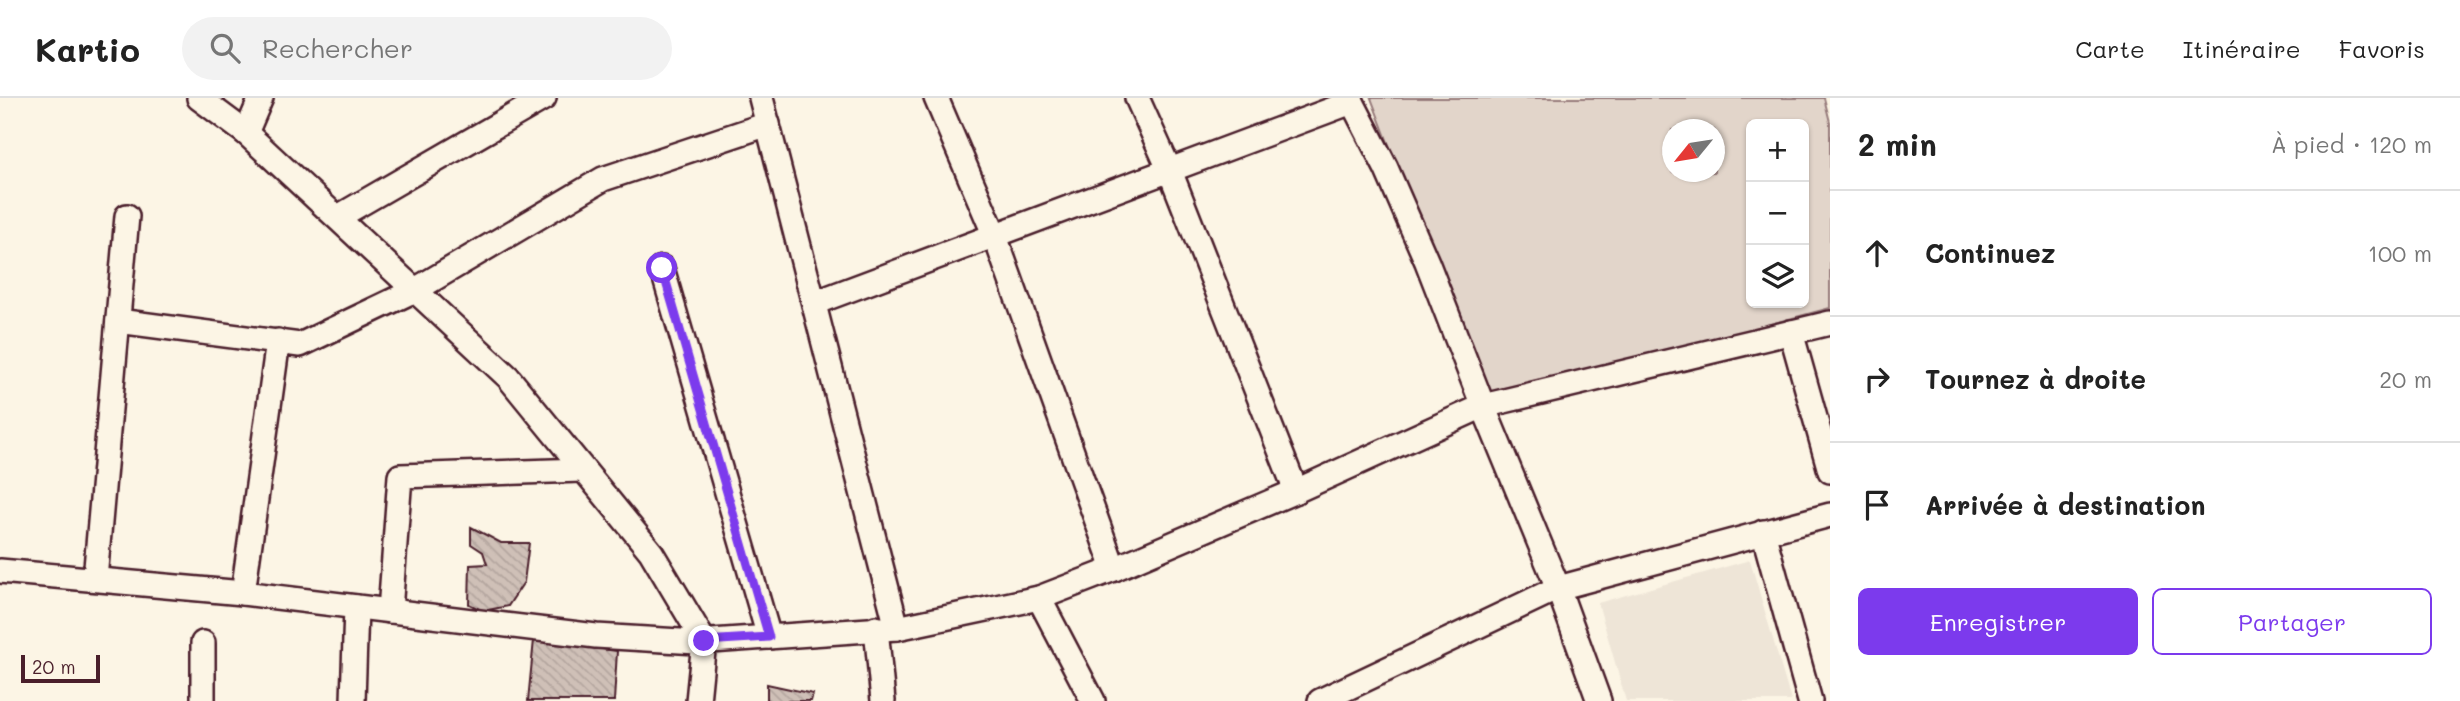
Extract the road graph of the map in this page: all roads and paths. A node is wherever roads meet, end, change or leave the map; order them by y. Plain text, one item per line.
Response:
1 (200, 98) edge
2 (261, 98) edge
3 (544, 98) edge
4 (761, 98) edge
5 (936, 98) edge
6 (1137, 98) edge
7 (1351, 100) edge
8 (768, 124) junction
9 (246, 133) junction
10 (1170, 171) junction
11 (127, 216) dead end
12 (338, 217) junction
13 (995, 236) junction
14 (662, 268) dead end
15 (415, 290) junction
16 (814, 303) junction
17 (118, 321) junction
18 (1830, 323) edge
19 (1791, 332) junction
20 (278, 341) junction
21 (1483, 405) junction
22 (582, 470) junction
23 (1830, 471) edge
24 (1296, 491) junction
25 (1830, 515) edge
26 (1763, 532) junction
27 (1114, 569) junction
28 (0, 571) edge
29 (95, 579) junction
30 (1558, 588) junction
31 (243, 593) junction
32 (1039, 598) junction
33 (356, 607) junction
34 (390, 611) junction
35 (887, 628) junction
36 (769, 637) junction
37 (704, 641) junction
38 (203, 643) dead end
39 (203, 701) edge
40 (353, 701) edge
41 (698, 701) edge
42 (883, 701) edge
43 (1093, 701) edge
44 (1320, 701) edge
45 (1599, 701) edge
46 (1810, 701) edge

1 - 9 street
2 - 9 street
3 - 12 street
4 - 8 street
5 - 13 street
6 - 10 street
7 - 10 street
7 - 21 street
8 - 15 street
8 - 16 street
9 - 12 street
10 - 13 street
10 - 24 street
11 - 17 street
12 - 15 street
13 - 16 street
13 - 27 street
14 - 36 street
15 - 20 street
15 - 22 street
16 - 35 street
17 - 20 street
17 - 29 street
18 - 19 street
19 - 21 street
19 - 23 street
20 - 31 street
21 - 24 street
21 - 30 street
22 - 34 street
22 - 37 street
24 - 27 street
25 - 26 street
26 - 30 street
26 - 46 street
27 - 32 street
28 - 29 street
29 - 31 street
30 - 44 street
30 - 45 street
31 - 33 street
32 - 35 street
32 - 43 street
33 - 34 street
33 - 40 street
34 - 37 street
35 - 36 street
35 - 42 street
36 - 37 street
37 - 41 street
38 - 39 street

